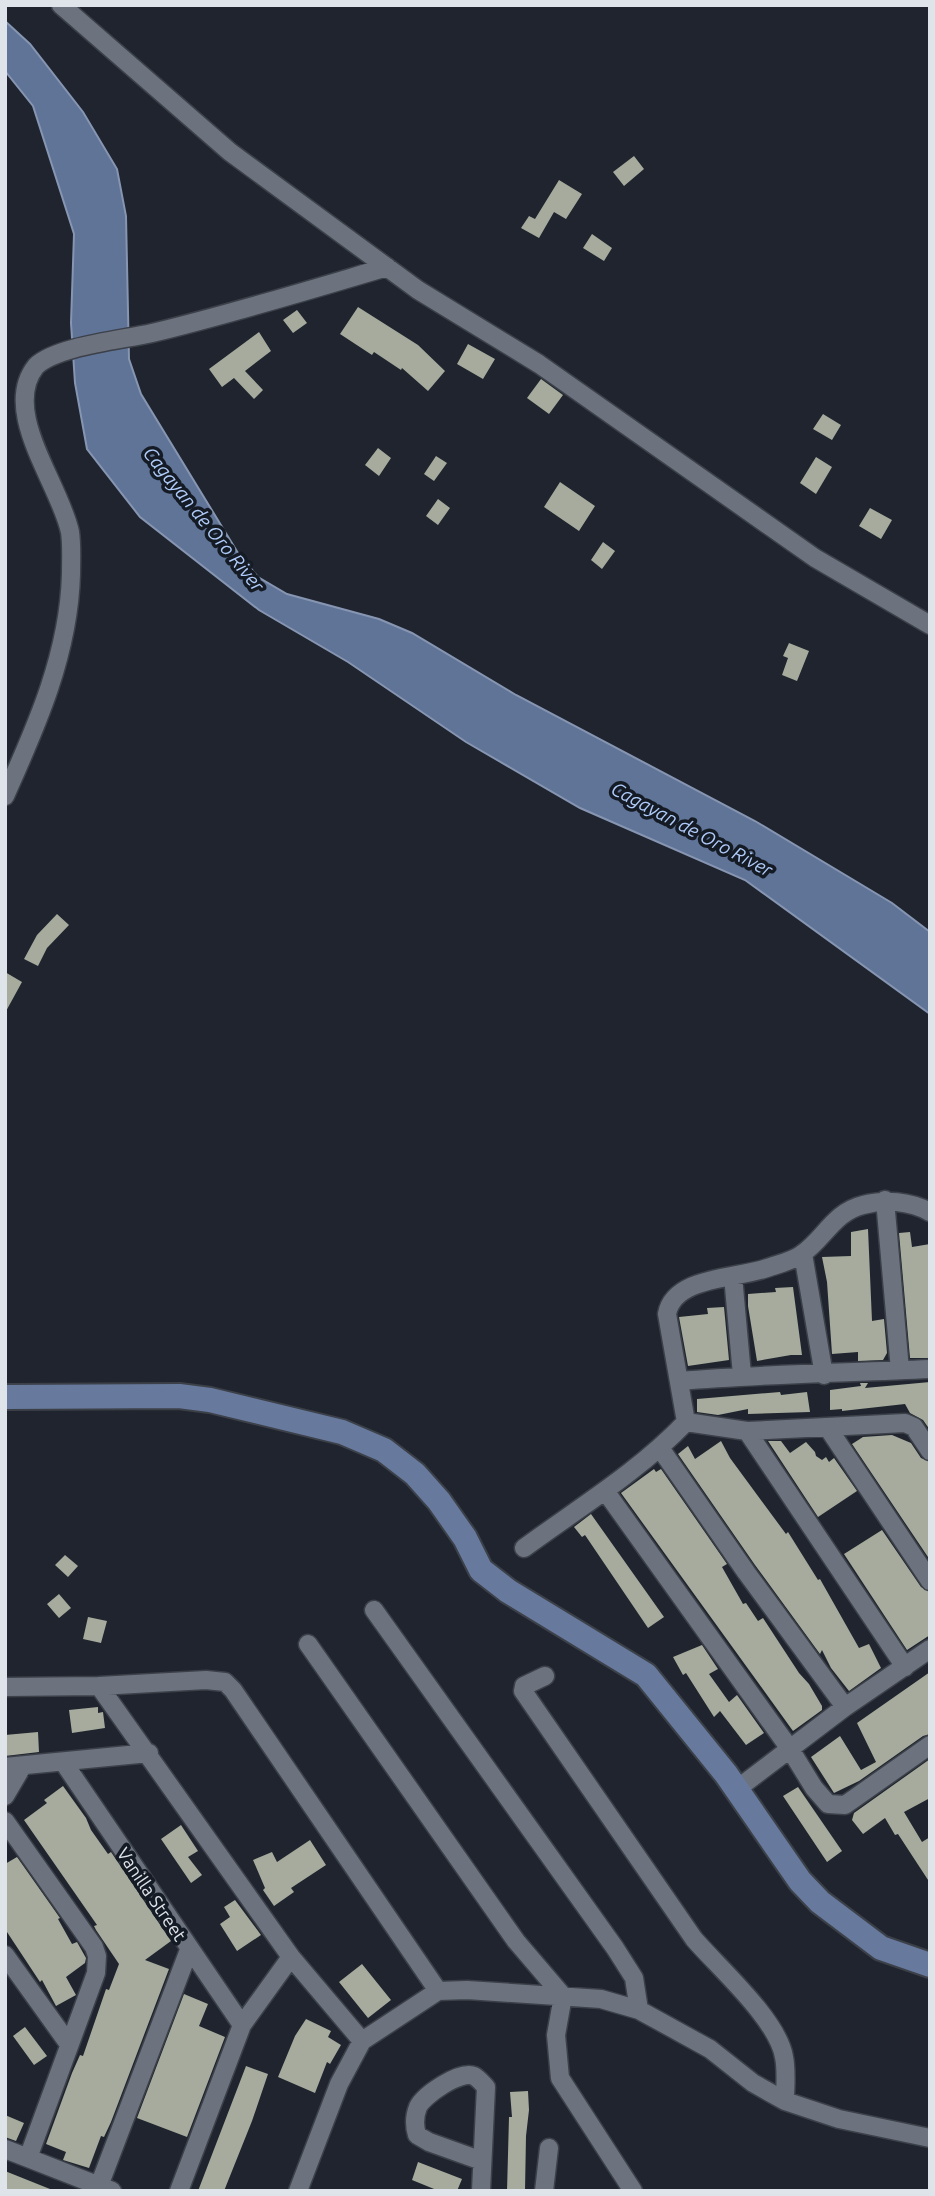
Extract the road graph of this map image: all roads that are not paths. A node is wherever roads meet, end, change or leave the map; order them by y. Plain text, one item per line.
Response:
1 (61, 5) edge
2 (387, 267) junction
3 (930, 625) edge
4 (5, 796) edge
5 (885, 1200) junction
6 (930, 1212) edge
7 (803, 1254) junction
8 (733, 1276) junction
9 (930, 1369) edge
10 (900, 1370) junction
11 (824, 1375) junction
12 (742, 1376) junction
13 (680, 1381) junction
14 (5, 1397) edge
15 (686, 1422) junction
16 (828, 1428) junction
17 (747, 1431) junction
18 (660, 1448) junction
19 (930, 1451) edge
20 (606, 1492) junction
21 (524, 1548) dead end
22 (930, 1581) edge
23 (374, 1610) dead end
24 (308, 1644) dead end
25 (930, 1649) edge
26 (905, 1667) junction
27 (545, 1675) dead end
28 (99, 1686) junction
29 (5, 1687) edge
30 (845, 1707) junction
31 (930, 1745) edge
32 (790, 1749) junction
33 (149, 1754) junction
34 (64, 1763) junction
35 (14, 1767) edge
36 (737, 1789) junction
37 (5, 1796) edge
38 (5, 1821) edge
39 (189, 1950) junction
40 (5, 1955) edge
41 (291, 1957) junction
42 (930, 1965) edge
43 (438, 1991) junction
44 (563, 1996) junction
45 (639, 2010) junction
46 (242, 2025) junction
47 (362, 2041) junction
48 (68, 2043) junction
49 (785, 2101) junction
50 (930, 2138) edge
51 (549, 2148) dead end
52 (5, 2149) edge
53 (28, 2158) junction
54 (482, 2161) junction
55 (106, 2188) edge
56 (179, 2191) edge
57 (298, 2191) edge
58 (481, 2191) edge
59 (544, 2191) edge
60 (633, 2191) edge

1 - 2 street
2 - 3 street
2 - 4 street
5 - 6 street
5 - 7 street
5 - 10 street
7 - 8 street
7 - 11 street
8 - 12 street
8 - 13 street
9 - 10 street
10 - 11 street
11 - 12 street
12 - 13 street
13 - 15 street
14 - 36 street
15 - 17 street
15 - 18 street
16 - 17 street
16 - 19 street
16 - 22 street
17 - 26 street
18 - 20 street
18 - 30 street
20 - 21 street
20 - 32 street
23 - 45 street
24 - 44 street
25 - 26 street
26 - 30 street
27 - 49 street
28 - 29 street
28 - 33 street
28 - 43 street
30 - 32 street
31 - 32 street
32 - 36 street
33 - 34 street
33 - 41 street
34 - 35 street
34 - 39 street, Vanilla Street
35 - 37 street
36 - 42 street
38 - 48 street
39 - 46 street, Vanilla Street
39 - 55 street
40 - 48 street
41 - 46 street
41 - 47 street
43 - 44 street
43 - 47 street
44 - 45 street
44 - 60 street
45 - 49 street
46 - 56 street
47 - 57 street
48 - 53 street
49 - 50 street
51 - 59 street
52 - 53 street
53 - 55 street
54 - 54 street
54 - 58 street

